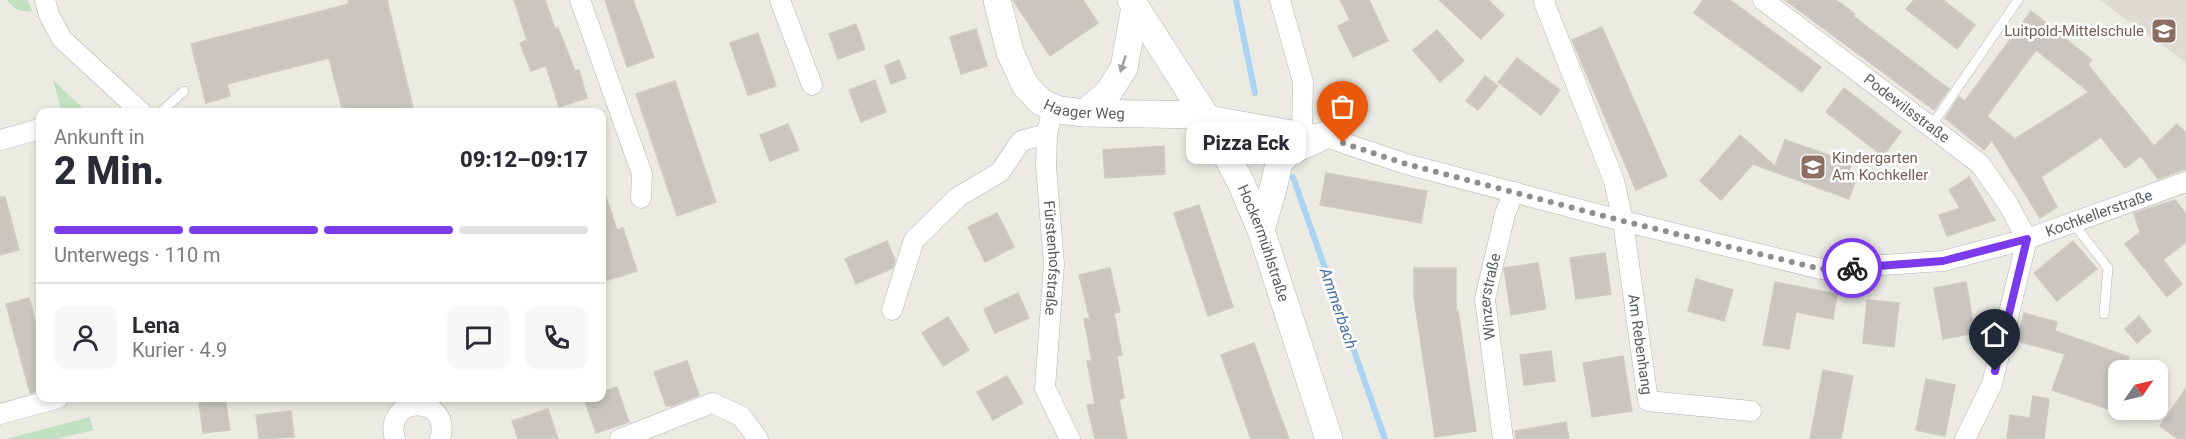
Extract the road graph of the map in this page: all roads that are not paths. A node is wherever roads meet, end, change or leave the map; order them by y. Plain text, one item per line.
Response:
1 (45, 0) edge
2 (580, 0) edge
3 (780, 0) edge
4 (997, 0) edge
5 (1280, 0) edge
6 (1763, 0) edge
7 (2018, 0) edge
8 (1544, 1) edge
9 (1133, 3) edge
10 (812, 85) dead end
11 (184, 91) dead end
12 (1053, 107) junction
13 (137, 108) edge
14 (165, 108) edge
15 (1085, 113) junction
16 (1205, 115) junction
17 (1932, 125) junction
18 (36, 130) edge
19 (1047, 134) junction
20 (1312, 134) junction
21 (0, 140) edge
22 (2186, 182) edge
23 (1514, 192) junction
24 (641, 198) dead end
25 (1623, 221) junction
26 (2073, 223) junction
27 (1261, 230) junction
28 (2027, 239) junction
29 (892, 310) dead end
30 (2104, 314) dead end
31 (44, 402) edge
32 (414, 402) edge
33 (417, 402) edge
34 (1751, 411) dead end
35 (0, 414) edge
36 (391, 438) edge
37 (440, 439) edge
38 (620, 439) edge
39 (758, 439) edge
40 (1070, 439) edge
41 (1329, 439) edge
42 (1503, 439) edge
43 (1965, 439) edge

1 - 13 street
2 - 24 street
3 - 10 street
4 - 12 street, Haager Weg
5 - 20 street
6 - 17 street, Podewilsstraße
7 - 17 lane
8 - 25 street
9 -> 15 street
9 - 16 street, Hockermühlstraße
11 - 14 lane
12 - 15 street, Haager Weg
12 - 19 street, Fürstenhofstraße
15 - 16 street, Haager Weg
16 - 20 street, Kochkellerstraße
16 - 27 street, Hockermühlstraße
17 - 28 street, Podewilsstraße
18 - 21 street
19 - 29 street
19 - 40 street, Fürstenhofstraße
20 - 23 street, Kochkellerstraße
20 - 27 street
22 - 26 street, Kochkellerstraße
23 - 25 street, Kochkellerstraße
23 - 42 street, Winzerstraße
25 - 28 street, Kochkellerstraße
25 - 34 street, Am Rebenhang
26 - 28 street, Kochkellerstraße
26 - 30 lane
27 - 41 street, Hockermühlstraße
28 - 43 street
31 - 35 street
32 - 36 street
33 - 37 street
38 - 39 street

